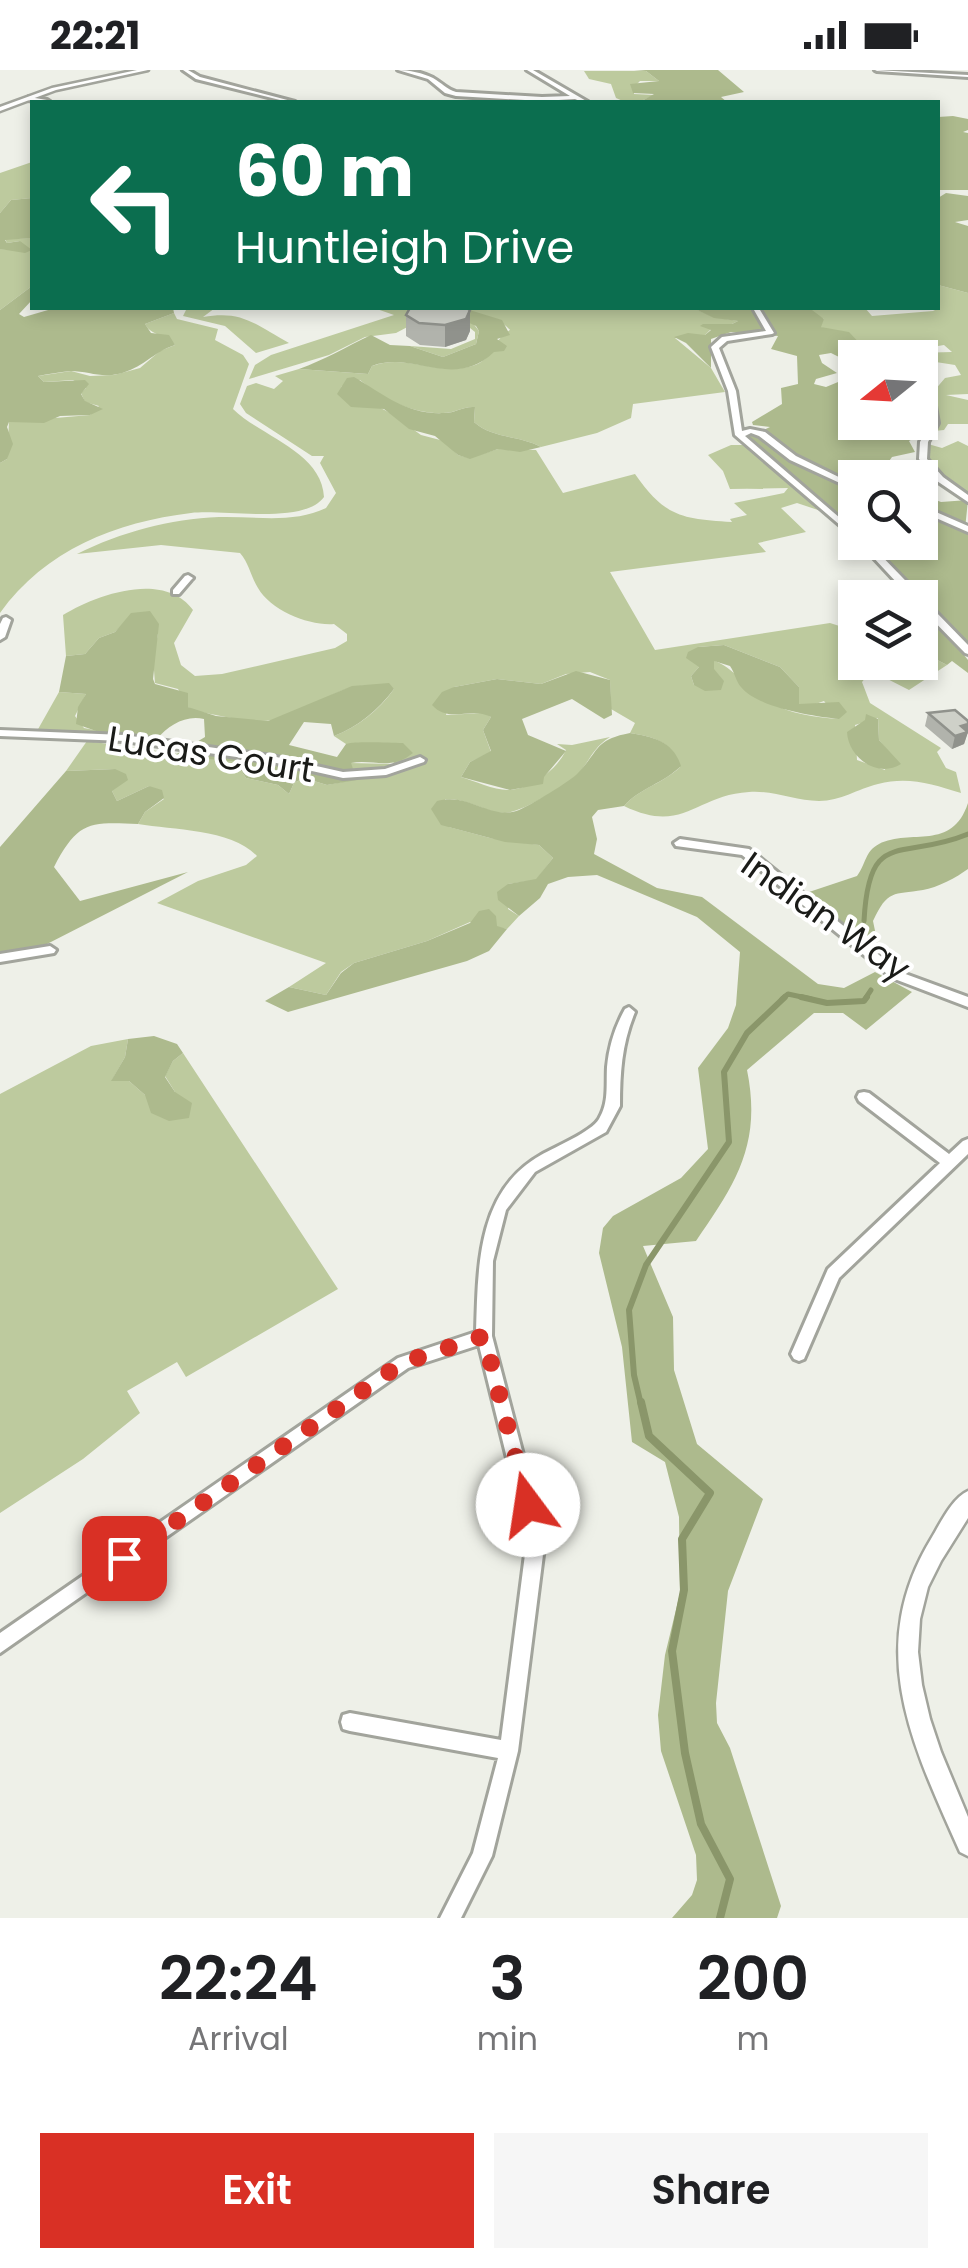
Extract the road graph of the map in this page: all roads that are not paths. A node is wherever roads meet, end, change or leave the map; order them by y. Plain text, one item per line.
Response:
1 (145, 70) edge
2 (185, 70) edge
3 (400, 70) edge
4 (530, 70) edge
5 (877, 70) edge
6 (968, 76) edge
7 (576, 97) junction
8 (28, 99) junction
9 (34, 100) edge
10 (284, 100) edge
11 (581, 100) edge
12 (0, 109) edge
13 (756, 310) edge
14 (740, 436) junction
15 (925, 440) edge
16 (838, 480) edge
17 (968, 499) edge
18 (938, 516) edge
19 (838, 521) edge
20 (968, 529) edge
21 (880, 560) edge
22 (188, 578) dead end
23 (176, 592) dead end
24 (6, 620) dead end
25 (0, 637) edge
26 (968, 651) edge
27 (0, 733) edge
28 (420, 760) dead end
29 (680, 843) dead end
30 (50, 950) dead end
31 (0, 958) edge
32 (968, 1002) edge
33 (629, 1012) dead end
34 (864, 1097) dead end
35 (968, 1145) edge
36 (948, 1162) junction
37 (484, 1336) junction
38 (799, 1354) dead end
39 (968, 1501) edge
40 (0, 1644) edge
41 (350, 1722) dead end
42 (509, 1751) junction
43 (968, 1844) edge
44 (450, 1918) edge

1 - 8 street
2 - 10 street
3 - 7 street
4 - 7 street
5 - 6 street
7 - 11 street
8 - 9 street
8 - 12 street
13 - 14 street
14 - 16 street
14 - 19 street
15 - 17 street
18 - 20 street
21 - 26 street
22 - 23 street
24 - 25 street
27 - 28 street, Lucas Court
29 - 32 street, Indian Way
30 - 31 street
33 - 37 street
34 - 36 street
35 - 36 street
36 - 38 street
37 - 40 street
37 - 42 street
39 - 43 street
41 - 42 street
42 - 44 street

